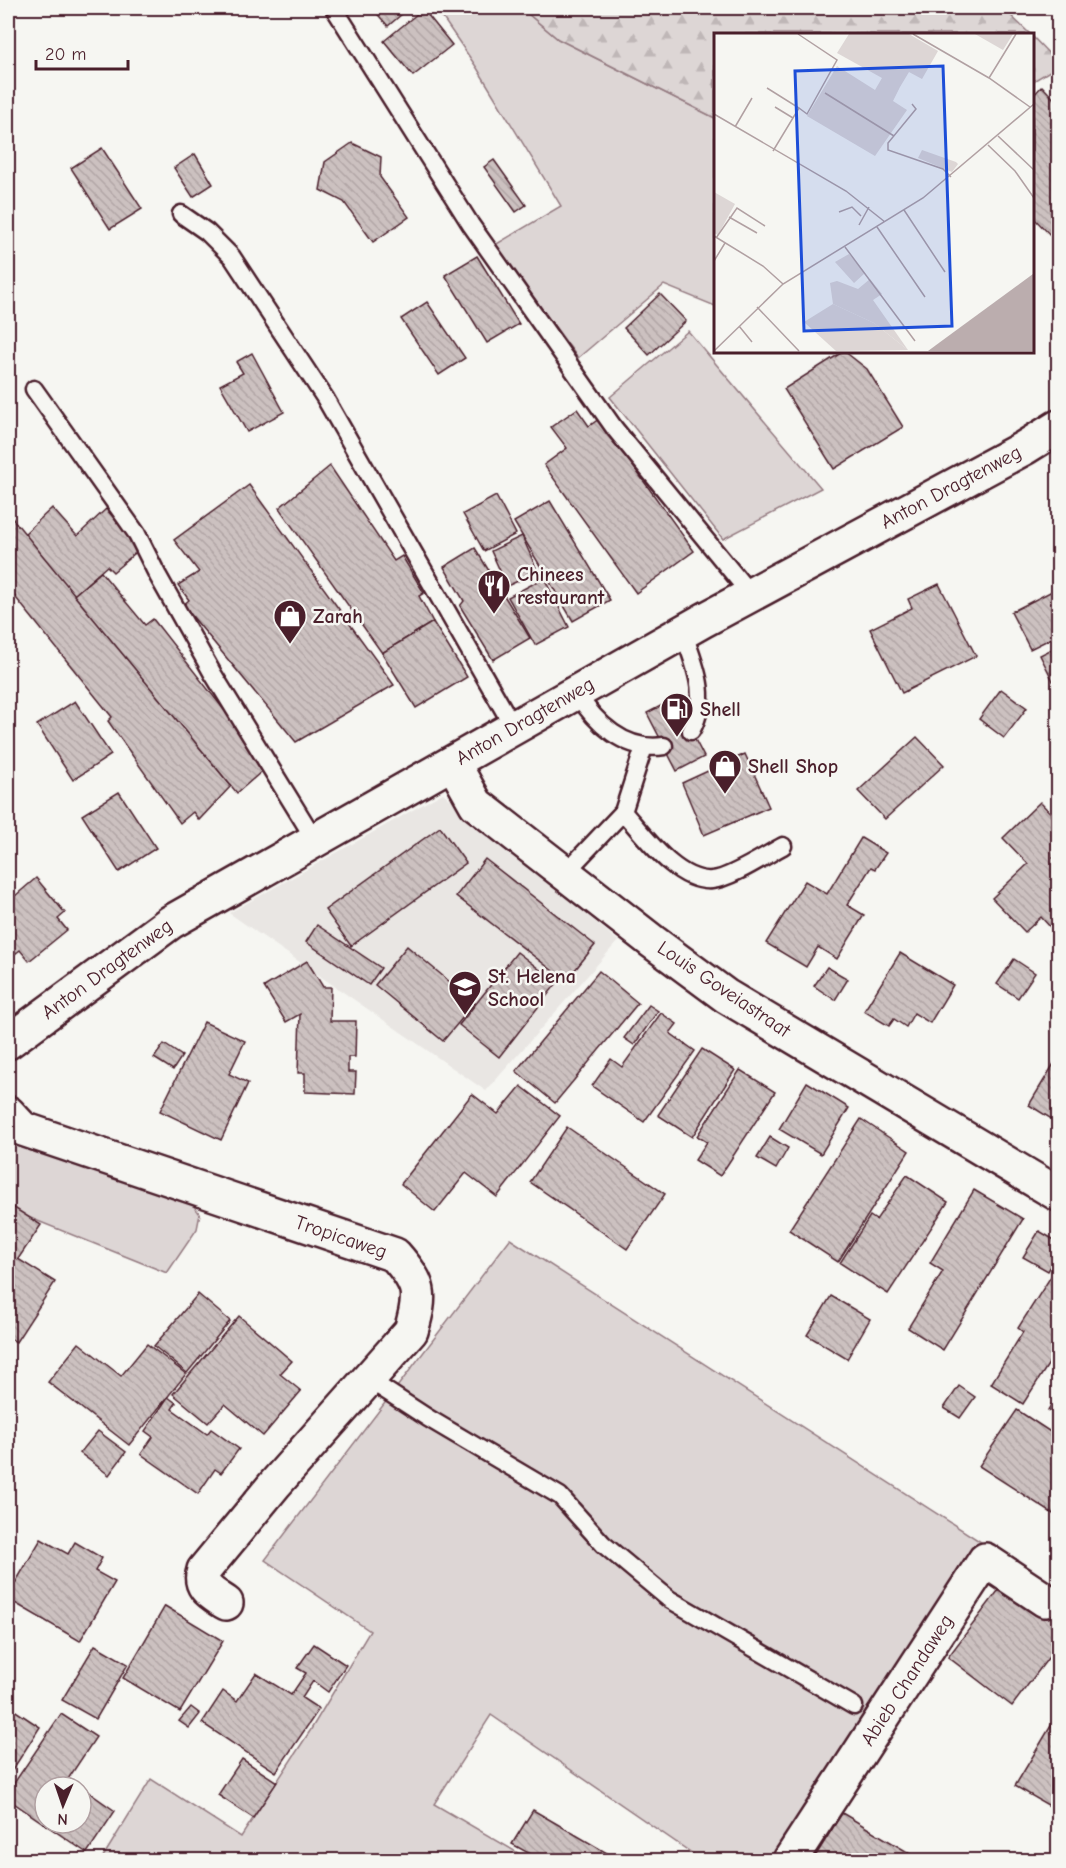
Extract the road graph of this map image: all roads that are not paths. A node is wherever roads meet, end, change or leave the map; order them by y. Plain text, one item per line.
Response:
1 (334, 8) edge
2 (181, 214) dead end
3 (34, 389) dead end
4 (1059, 427) edge
5 (750, 595) junction
6 (683, 632) junction
7 (576, 692) junction
8 (514, 728) junction
9 (691, 731) dead end
10 (664, 746) dead end
11 (644, 747) junction
12 (453, 763) junction
13 (623, 812) junction
14 (315, 840) junction
15 (783, 846) dead end
16 (566, 872) junction
17 (8, 1041) edge
18 (8, 1113) edge
19 (1059, 1194) edge
20 (368, 1379) junction
21 (1054, 1596) edge
22 (226, 1602) dead end
23 (854, 1706) dead end
24 (790, 1860) edge

1 - 5 lane
2 - 8 lane
3 - 14 lane
4 - 5 street, Anton Dragtenweg
5 - 6 street, Anton Dragtenweg
6 - 7 street, Anton Dragtenweg
6 - 9 lane
7 - 8 street, Anton Dragtenweg
7 - 11 lane
8 - 12 street, Anton Dragtenweg
10 - 11 lane
11 - 13 lane
12 - 14 street, Anton Dragtenweg
12 - 16 street, Louis Goveiastraat
13 - 15 lane
13 - 16 lane
14 - 17 street, Anton Dragtenweg
16 - 19 street, Louis Goveiastraat
18 - 20 street, Tropicaweg
20 - 22 street, Tropicaweg
20 - 23 lane
21 - 24 street, Abieb Chandaweg

